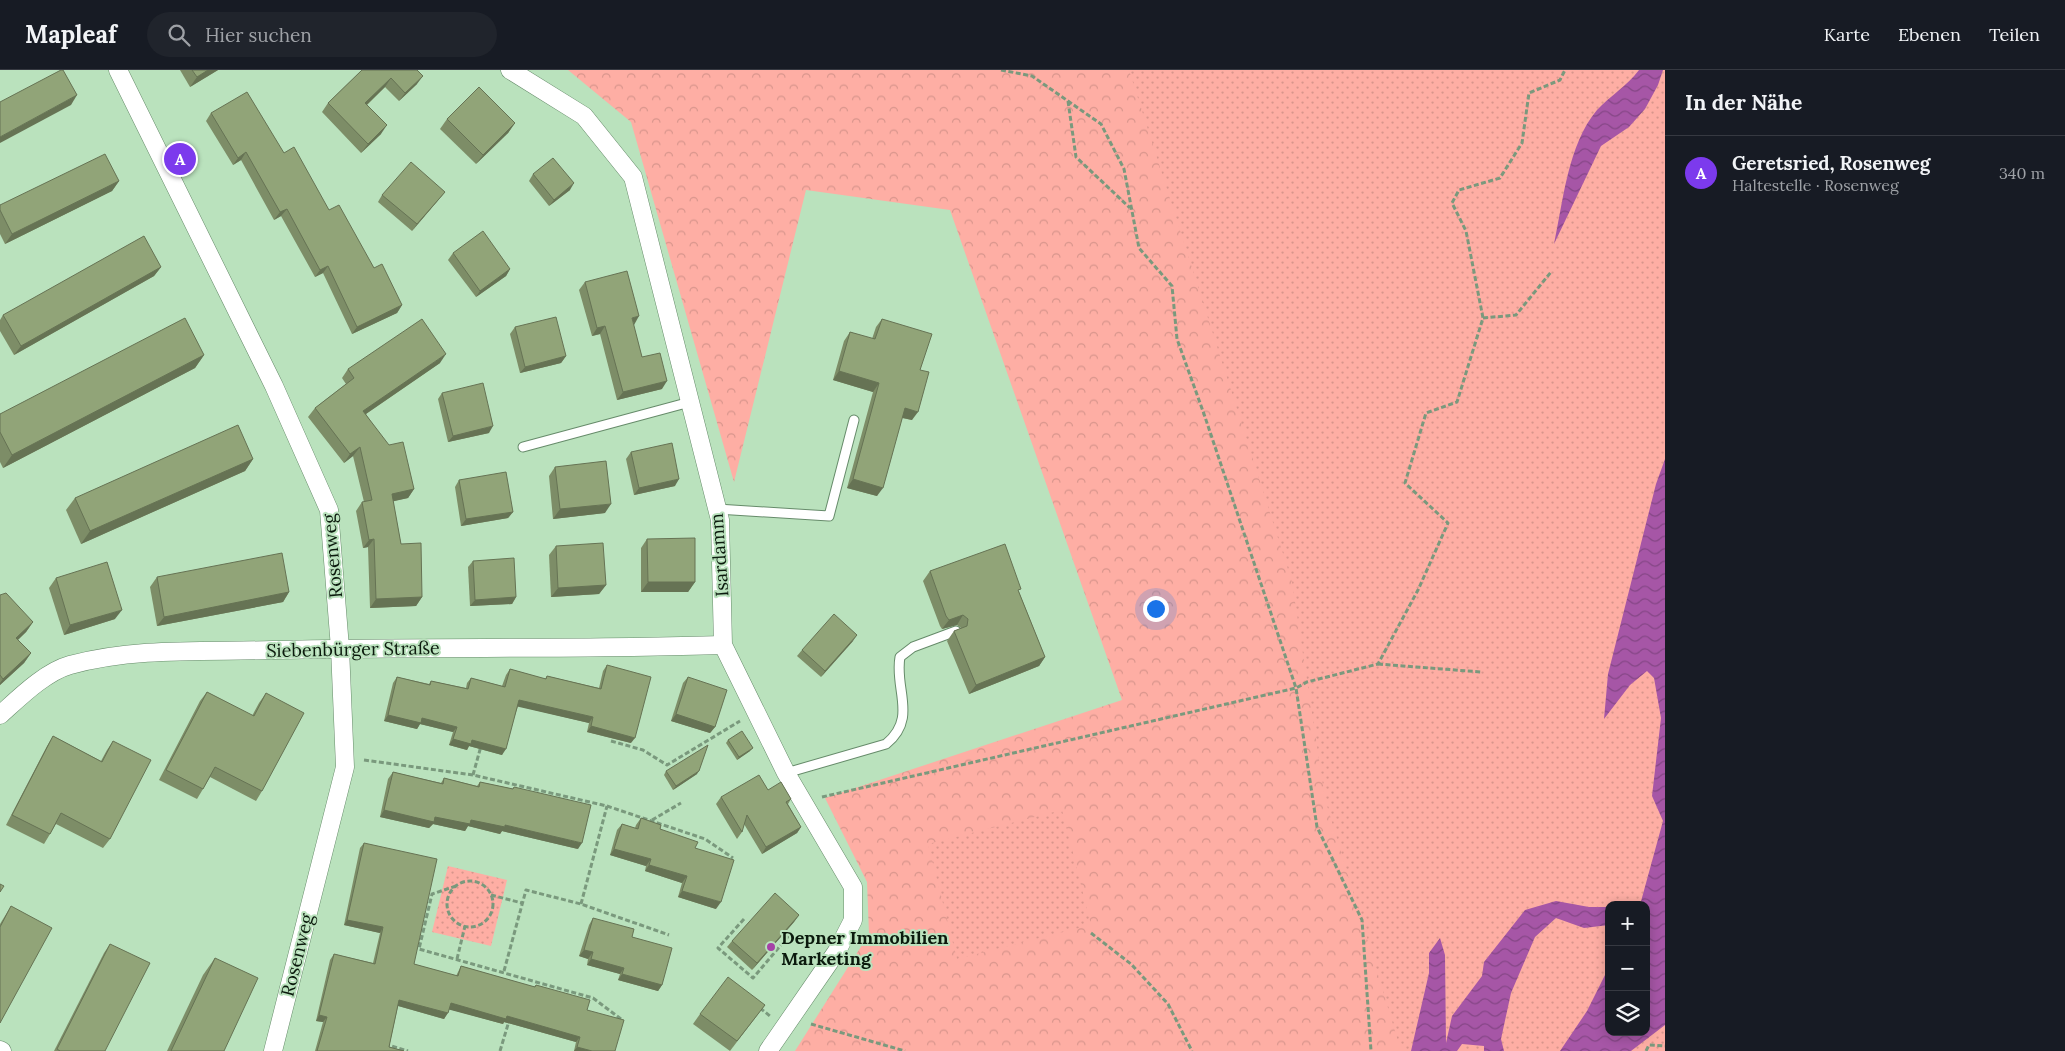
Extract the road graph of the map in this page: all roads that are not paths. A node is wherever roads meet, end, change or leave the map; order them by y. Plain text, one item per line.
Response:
1 (118, 70) edge
2 (510, 70) edge
3 (690, 402) junction
4 (854, 420) dead end
5 (523, 447) dead end
6 (717, 509) junction
7 (956, 631) edge
8 (723, 645) junction
9 (340, 648) junction
10 (0, 715) edge
11 (786, 773) junction
12 (273, 1051) edge
13 (768, 1051) edge

1 - 9 street, Rosenweg
2 - 3 street, Isardamm
3 - 5 lane
3 - 6 street, Isardamm
4 - 6 lane
6 - 8 street, Isardamm
7 - 11 lane
8 - 9 street, Siebenbürger Straße
8 - 11 street, Isardamm
9 - 10 street, Siebenbürger Straße
9 - 12 street, Rosenweg
11 - 13 street, Isardamm

